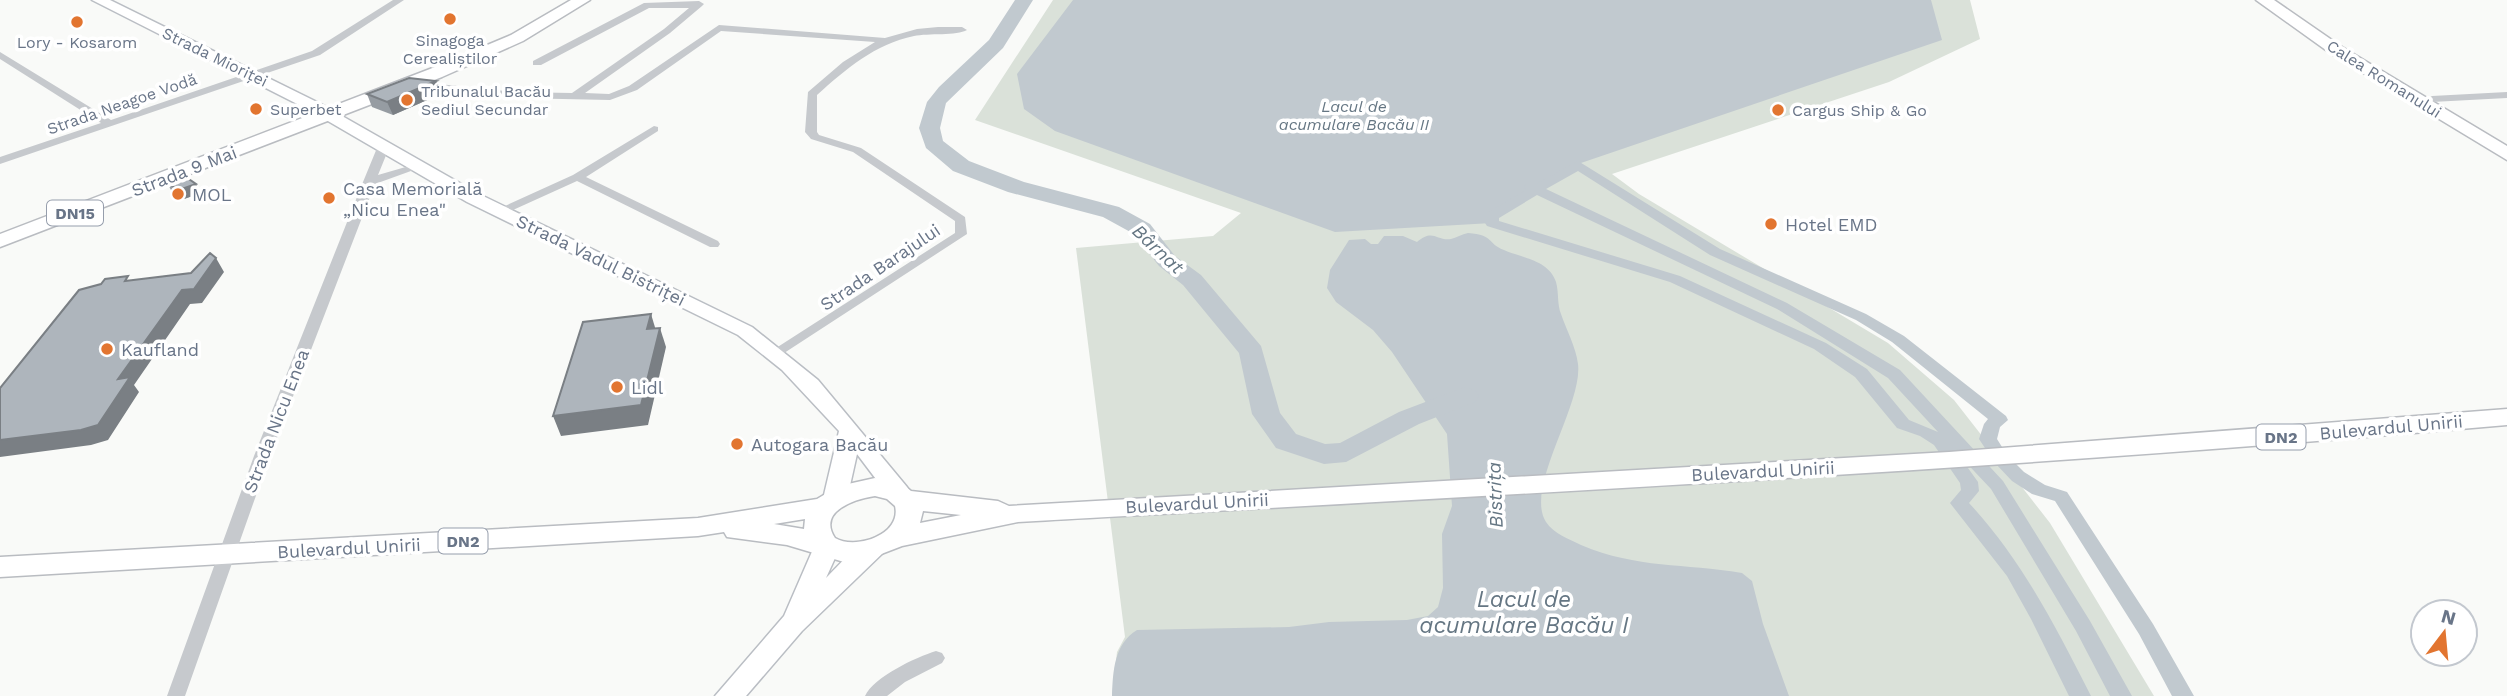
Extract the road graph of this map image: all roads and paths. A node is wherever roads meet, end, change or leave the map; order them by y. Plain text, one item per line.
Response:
1 (99, 0) edge
2 (399, 0) edge
3 (582, 0) edge
4 (2263, 0) edge
5 (2276, 0) edge
6 (701, 2) edge
7 (962, 30) dead end
8 (883, 40) junction
9 (646, 45) junction
10 (658, 47) dead end
11 (671, 49) dead end
12 (683, 51) junction
13 (0, 55) edge
14 (537, 64) dead end
15 (253, 76) junction
16 (409, 84) junction
17 (2507, 95) edge
18 (573, 97) junction
19 (2432, 99) junction
20 (330, 115) junction
21 (110, 124) junction
22 (654, 129) dead end
23 (2507, 144) edge
24 (383, 148) junction
25 (2507, 154) edge
26 (0, 162) edge
27 (416, 167) junction
28 (577, 177) junction
29 (369, 182) junction
30 (500, 211) junction
31 (0, 241) edge
32 (714, 244) dead end
33 (778, 353) junction
34 (2507, 417) edge
35 (850, 431) junction
36 (903, 497) junction
37 (830, 503) junction
38 (1018, 513) junction
39 (698, 527) junction
40 (898, 537) junction
41 (824, 545) junction
42 (873, 550) junction
43 (228, 555) junction
44 (0, 568) edge
45 (793, 624) junction
46 (936, 658) dead end
47 (176, 696) edge
48 (729, 696) edge
49 (874, 696) edge

1 - 15 main road, Strada Mioriței
2 - 15 street, Strada Neagoe Vodă
3 - 16 main road, DN15
4 - 25 main road, Calea Romanului
5 - 19 main road, Calea Romanului
6 - 9 street
6 - 14 street
7 - 8 street
8 - 12 street
8 - 33 street, Strada Barajului
9 - 10 street
9 - 18 street
11 - 12 street
12 - 18 street
13 - 21 street
15 - 20 main road, Strada Mioriței
15 - 21 street, Strada Neagoe Vodă
16 - 18 street
16 - 20 main road, DN15
17 - 19 street
19 - 23 main road, Calea Romanului
20 - 24 main road, Strada Vadul Bistriței
20 - 31 main road, Strada 9 Mai / DN15
21 - 26 street, Strada Neagoe Vodă
22 - 28 street
24 - 27 main road, Strada Vadul Bistriței
24 - 29 street, Strada Nicu Enea
27 - 29 street
27 - 30 main road, Strada Vadul Bistriței
28 - 30 street
28 - 32 street
29 - 43 street, Strada Nicu Enea
30 - 33 main road, Strada Vadul Bistriței
33 - 35 main road, Strada Vadul Bistriței
34 - 38 main road, Bulevardul Unirii / DN2
35 - 36 main road, Strada Vadul Bistriței
35 - 37 main road
36 - 37 main road, DN2
36 - 38 main road, Bulevardul Unirii / DN2
36 - 40 main road
37 - 39 main road, Bulevardul Unirii / DN2
37 - 41 main road
38 - 40 main road, Bulevardul Unirii / DN2
39 - 41 main road, Bulevardul Unirii / DN2
39 - 43 main road, Bulevardul Unirii / DN2
40 - 42 main road, DN2
41 - 42 main road, DN2
41 - 45 main road
42 - 45 main road
43 - 44 main road, Bulevardul Unirii / DN2
43 - 47 street, Strada Nicu Enea
45 - 48 main road
46 - 49 street

